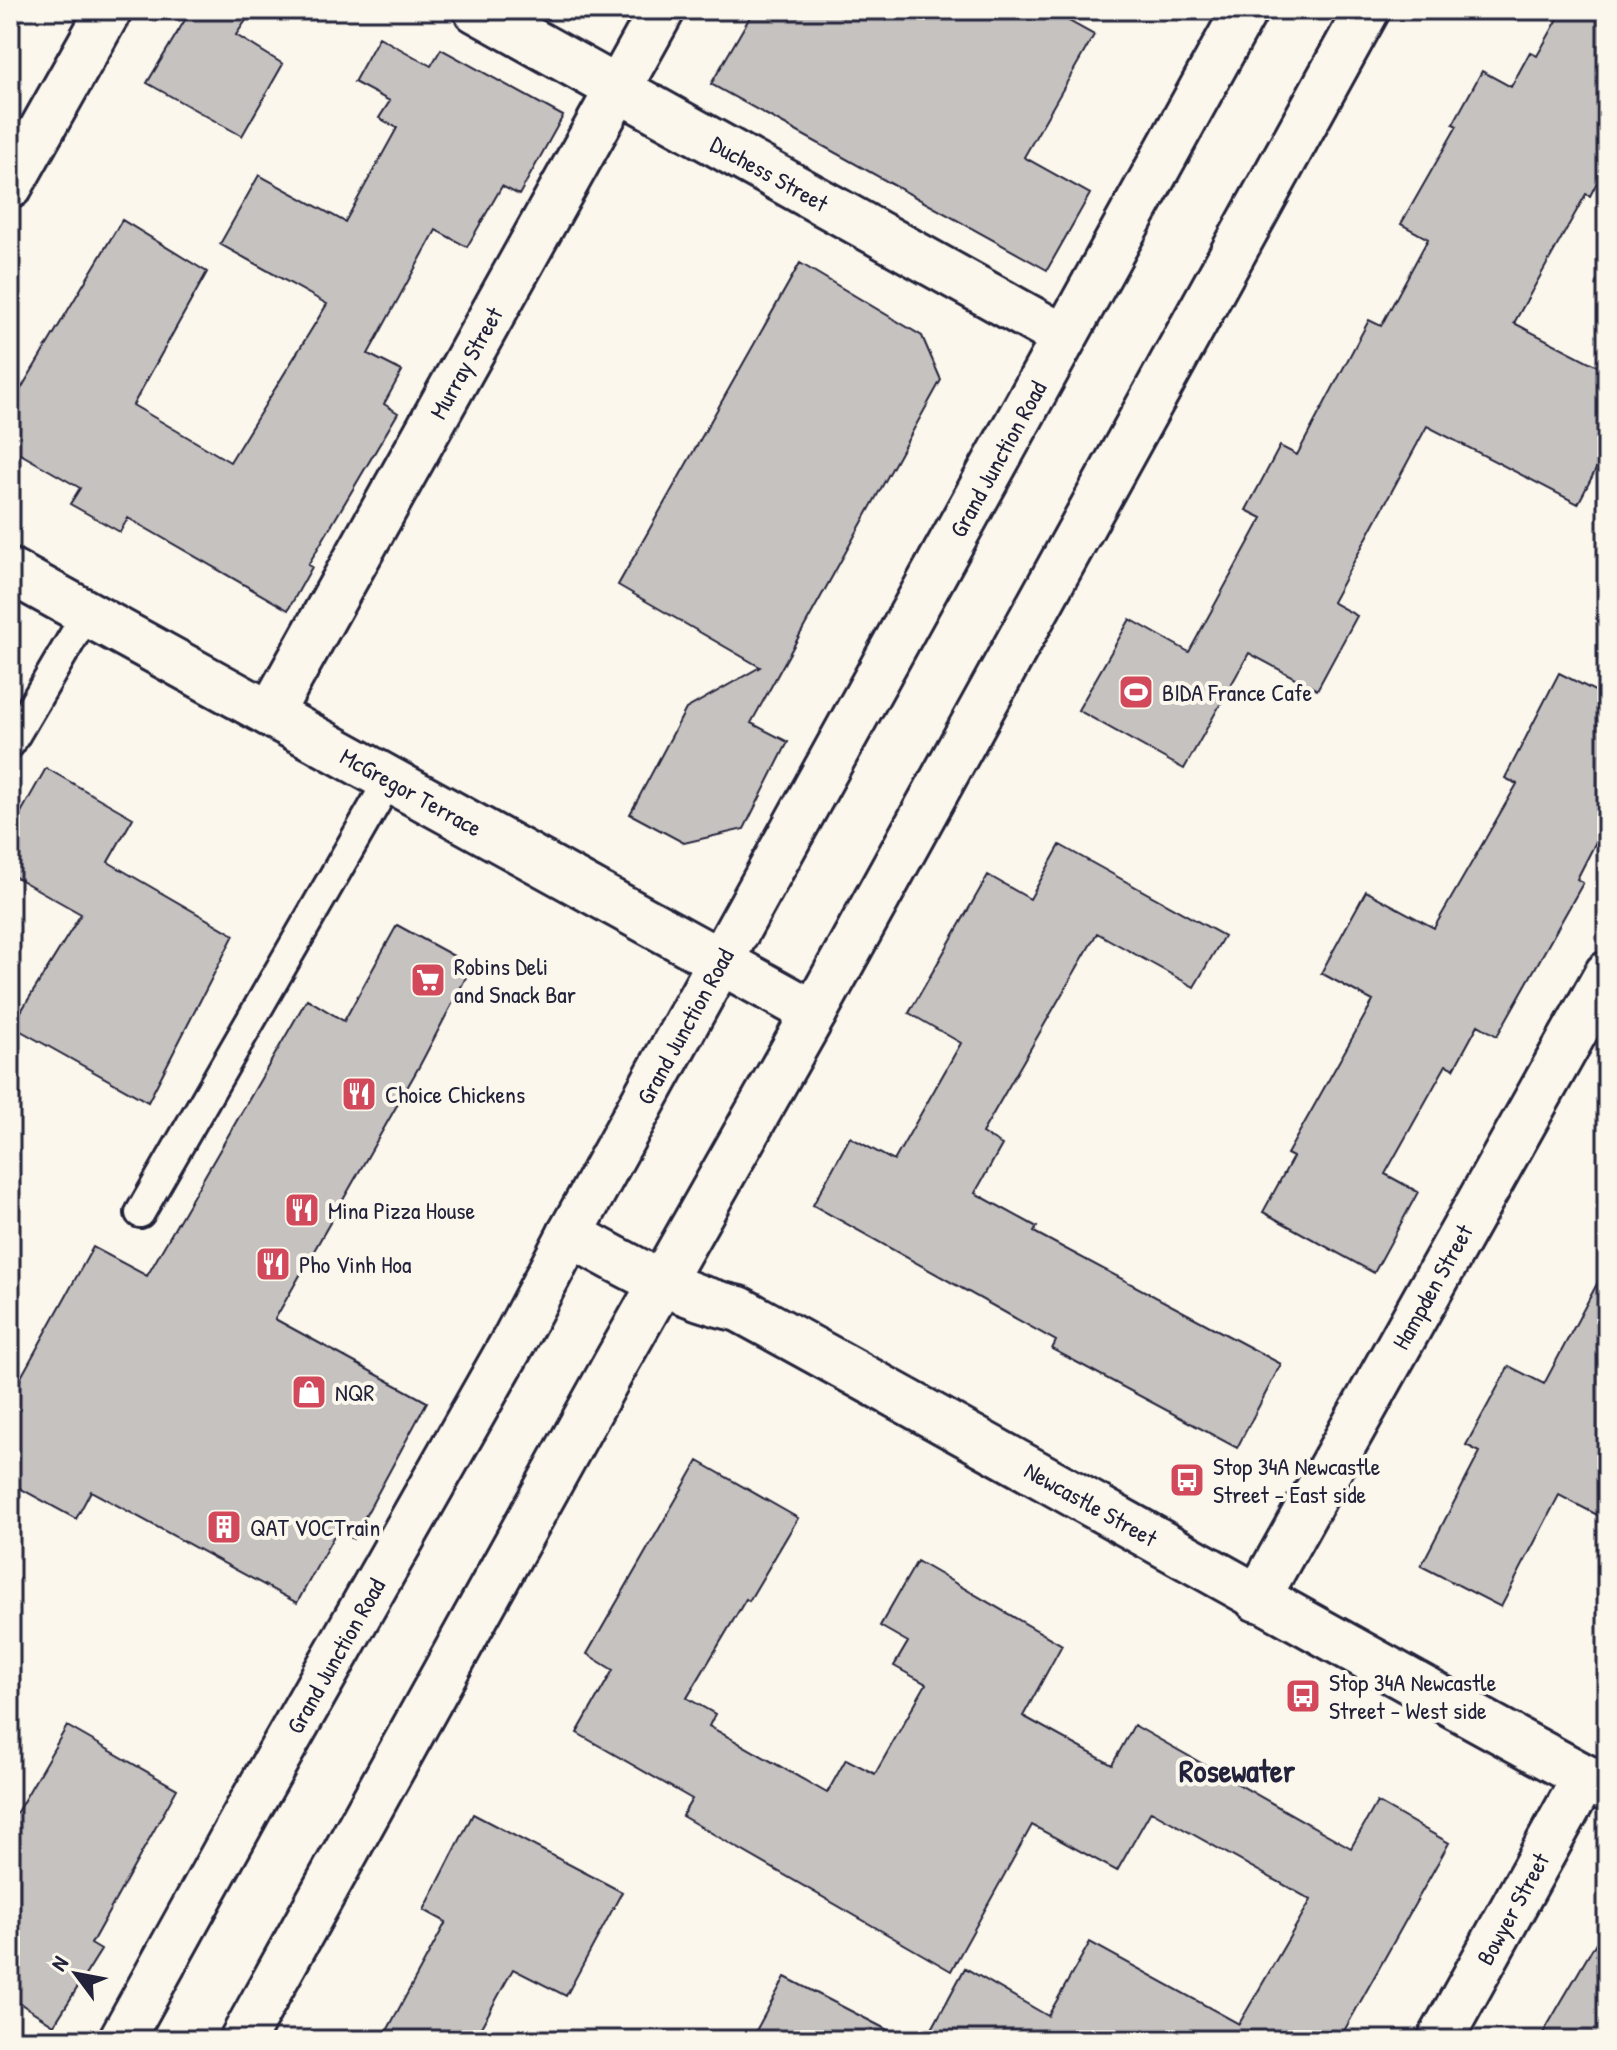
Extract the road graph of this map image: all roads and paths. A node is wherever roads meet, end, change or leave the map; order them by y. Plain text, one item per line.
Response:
1 (109, 10) edge
2 (476, 10) edge
3 (662, 10) edge
4 (1245, 10) edge
5 (1367, 10) edge
6 (618, 88) junction
7 (10, 186) edge
8 (1064, 337) junction
9 (10, 571) edge
10 (87, 613) junction
11 (270, 714) junction
12 (10, 744) edge
13 (389, 780) junction
14 (721, 962) junction
15 (1607, 974) edge
16 (814, 1013) junction
17 (140, 1213) dead end
18 (570, 1234) junction
19 (661, 1283) junction
20 (1257, 1599) junction
21 (1596, 1783) edge
22 (121, 2040) edge
23 (242, 2040) edge
24 (1440, 2040) edge

1 - 7 main road
2 - 6 main road, Duchess Street
3 - 6 main road, Murray Street
4 - 8 main road, Grand Junction Road
5 - 16 main road
6 - 8 main road, Duchess Street
6 - 11 main road, Murray Street
8 - 14 main road, Grand Junction Road
9 - 10 main road, McGregor Terrace
10 - 11 main road, McGregor Terrace
10 - 12 lane
11 - 13 main road, McGregor Terrace
13 - 14 main road, McGregor Terrace
13 - 17 lane
14 - 16 main road, McGregor Terrace
14 - 18 main road, Grand Junction Road
15 - 20 main road, Hampden Street
16 - 19 main road
18 - 19 main road, Newcastle Street
18 - 22 main road, Grand Junction Road
19 - 20 main road, Newcastle Street
19 - 23 main road
20 - 21 main road, Newcastle Street
21 - 24 main road, Bowyer Street

